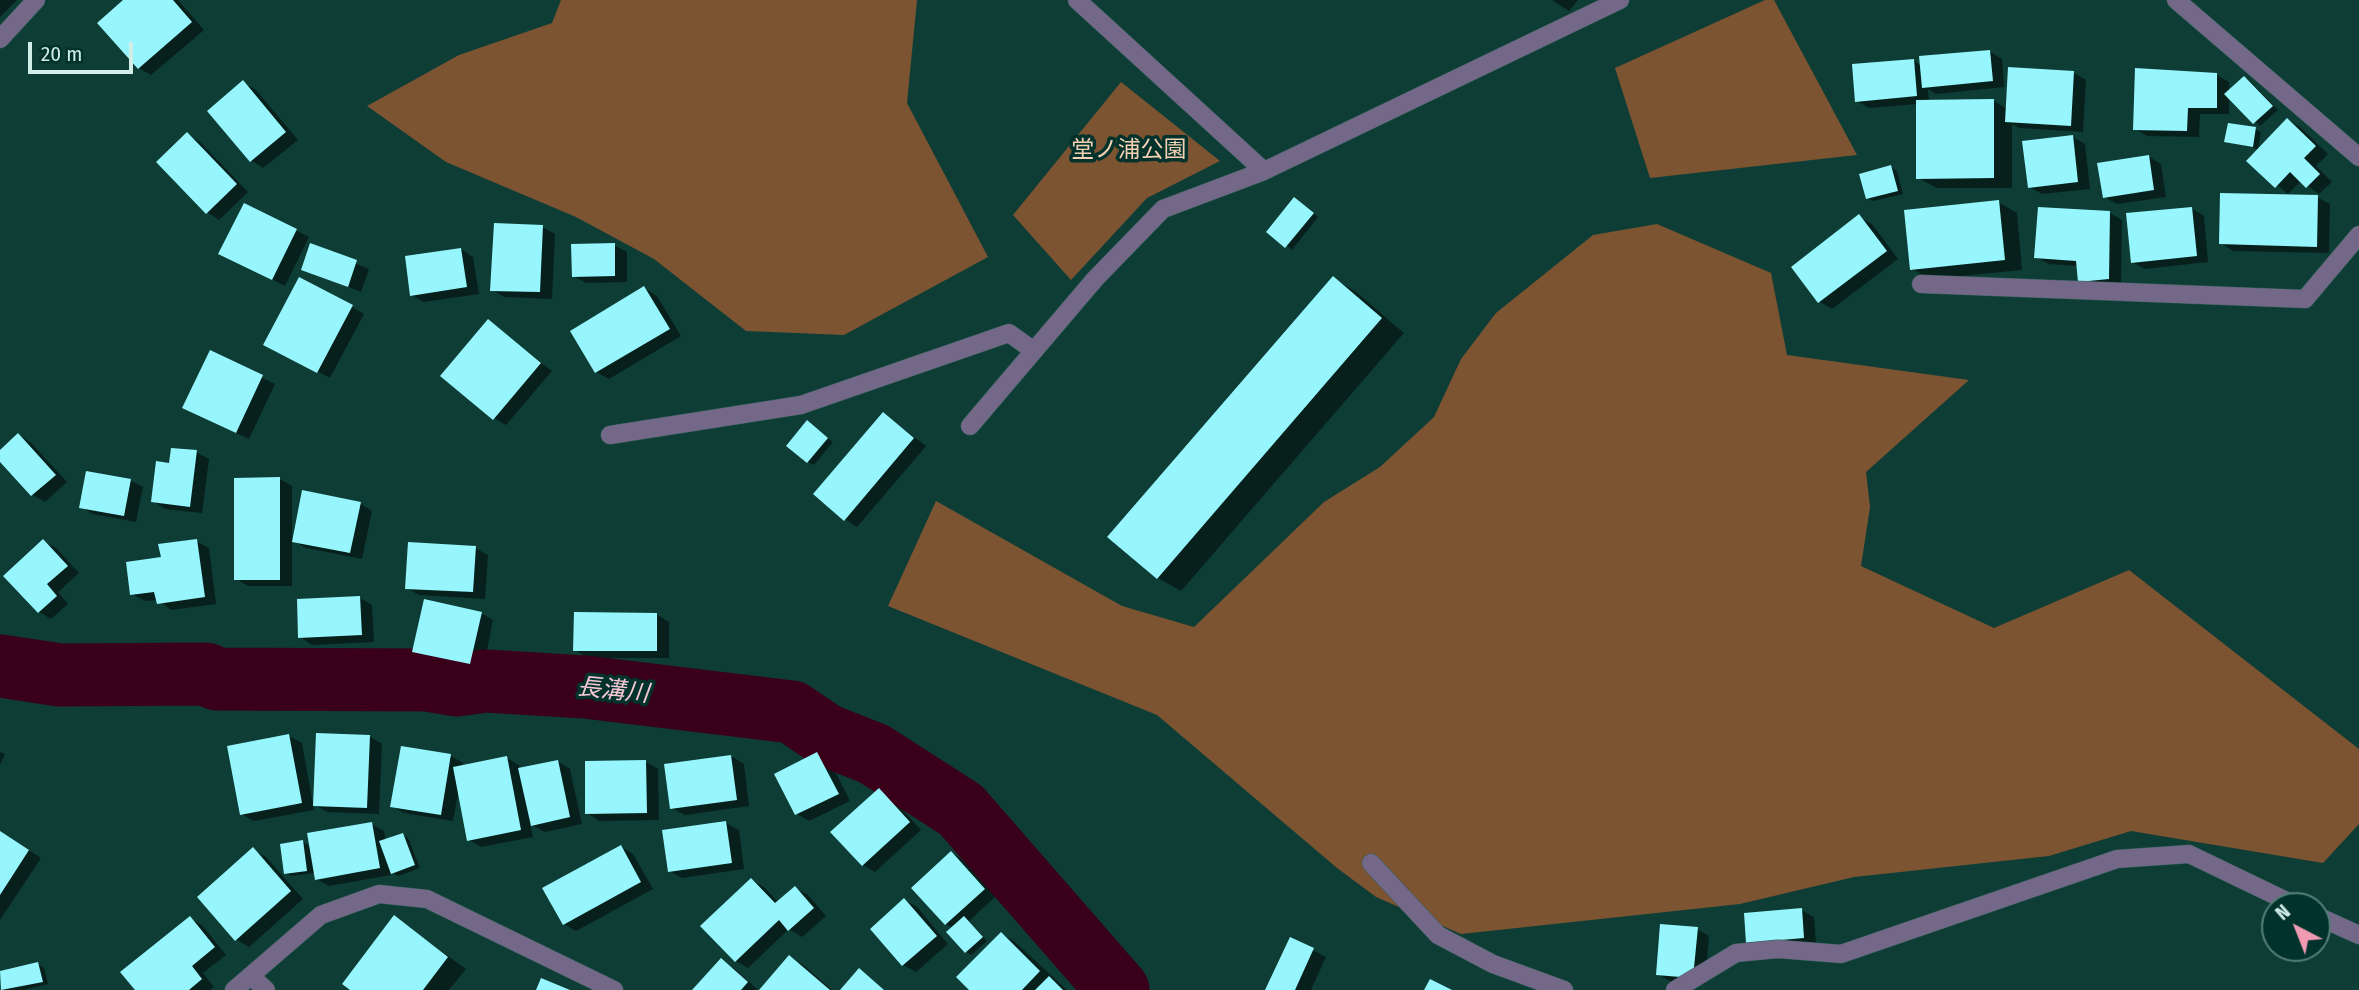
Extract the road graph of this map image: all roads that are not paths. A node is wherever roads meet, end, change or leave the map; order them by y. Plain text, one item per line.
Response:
1 (36, 0) edge
2 (1077, 0) edge
3 (1620, 0) edge
4 (2176, 0) edge
5 (0, 39) edge
6 (2359, 157) edge
7 (1264, 171) junction
8 (2359, 235) edge
9 (1921, 284) dead end
10 (1034, 351) junction
11 (970, 426) dead end
12 (610, 435) dead end
13 (1371, 863) dead end
14 (2268, 892) edge
15 (2331, 922) edge
16 (2359, 935) edge
17 (251, 976) junction
18 (234, 990) edge
19 (266, 990) edge
20 (614, 990) edge
21 (1564, 990) edge
22 (1675, 990) edge

1 - 5 street
2 - 7 street
3 - 7 street
4 - 6 street
7 - 10 street
8 - 9 street
10 - 11 street
10 - 12 street
13 - 21 street
14 - 22 street
15 - 16 street
17 - 18 street
17 - 19 street
17 - 20 street

